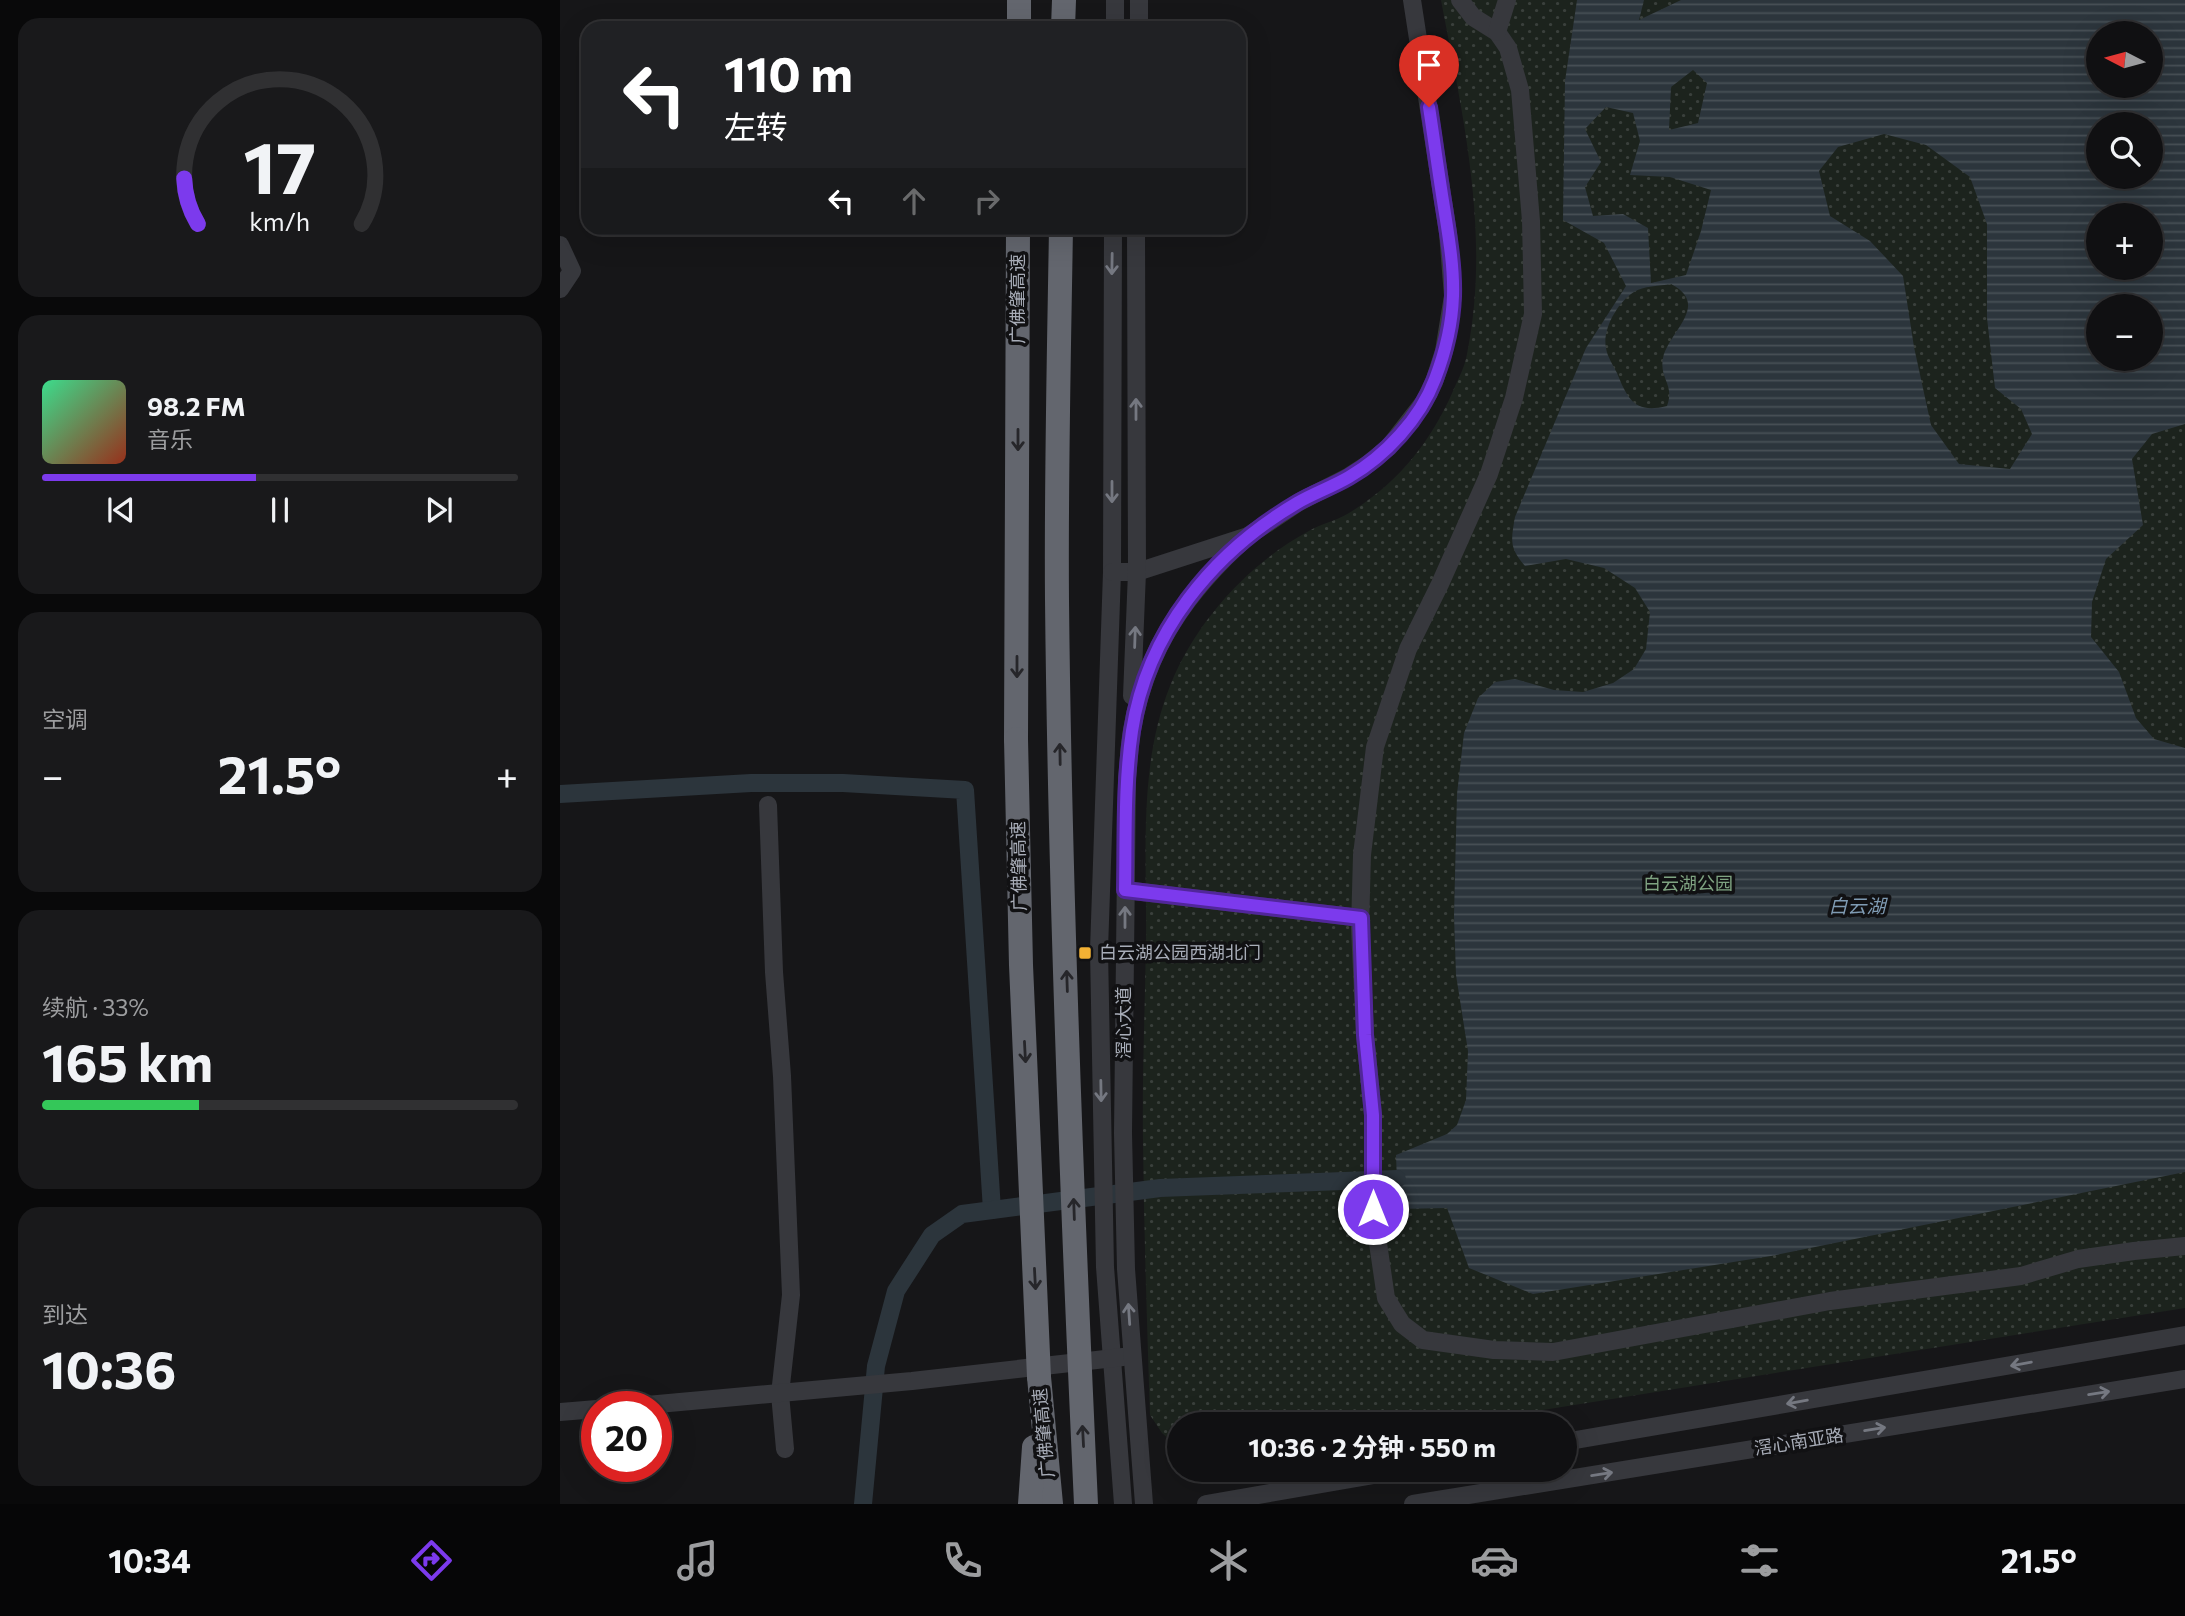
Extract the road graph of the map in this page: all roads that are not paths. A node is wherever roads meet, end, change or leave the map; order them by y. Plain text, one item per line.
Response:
1 (1019, 0) edge
2 (1063, 0) edge
3 (1115, 0) edge
4 (1139, 0) edge
5 (1412, 0) edge
6 (1460, 0) edge
7 (1507, 0) edge
8 (1019, 21) edge
9 (1063, 21) edge
10 (1115, 21) edge
11 (1139, 21) edge
12 (1497, 32) junction
13 (1018, 235) edge
14 (1061, 235) edge
15 (1113, 235) edge
16 (1136, 235) edge
17 (560, 245) edge
18 (560, 289) edge
19 (1248, 536) junction
20 (1112, 572) junction
21 (1137, 572) junction
22 (1104, 778) junction
23 (1127, 778) junction
24 (768, 805) dead end
25 (1125, 890) junction
26 (1361, 918) junction
27 (2185, 1246) edge
28 (2185, 1335) edge
29 (1132, 1356) junction
30 (1112, 1358) junction
31 (1040, 1377) junction
32 (2185, 1379) edge
33 (780, 1394) junction
34 (672, 1403) edge
35 (581, 1410) edge
36 (560, 1412) edge
37 (1577, 1440) edge
38 (785, 1449) dead end
39 (1333, 1482) edge
40 (1030, 1504) edge
41 (1051, 1504) edge
42 (1086, 1504) edge
43 (1123, 1504) edge
44 (1144, 1504) edge
45 (1206, 1504) edge
46 (1413, 1504) edge

1 - 8 highway
2 - 9 highway
3 - 10 street
4 - 11 street
5 - 19 street, 滘心大道
6 - 12 street
7 - 12 street
12 - 26 street
13 -> 31 highway, 广佛肇高速, bridge
42 -> 14 highway, 广佛肇高速, bridge
15 -> 20 street, 滘心大道
21 -> 16 street
17 - 18 street
19 - 21 street, 滘心大道
19 - 23 street, 滘心大道
20 - 21 street, 滘心大道
20 - 22 street, 滘心大道
23 -> 21 street
22 - 23 street
22 -> 30 street, 滘心大道
23 - 25 street, 滘心大道
24 - 33 street
25 - 26 street
29 -> 25 street, 滘心大道
26 - 27 street
28 -> 37 street
29 - 30 street
29 - 44 street, 滘心大道
30 - 33 street
30 - 43 street, 滘心大道
31 - 40 highway
31 - 41 highway, 广佛肇高速
46 -> 32 street, 滘心南亚路
33 - 34 street
33 - 38 street
35 - 36 street
39 - 45 street

